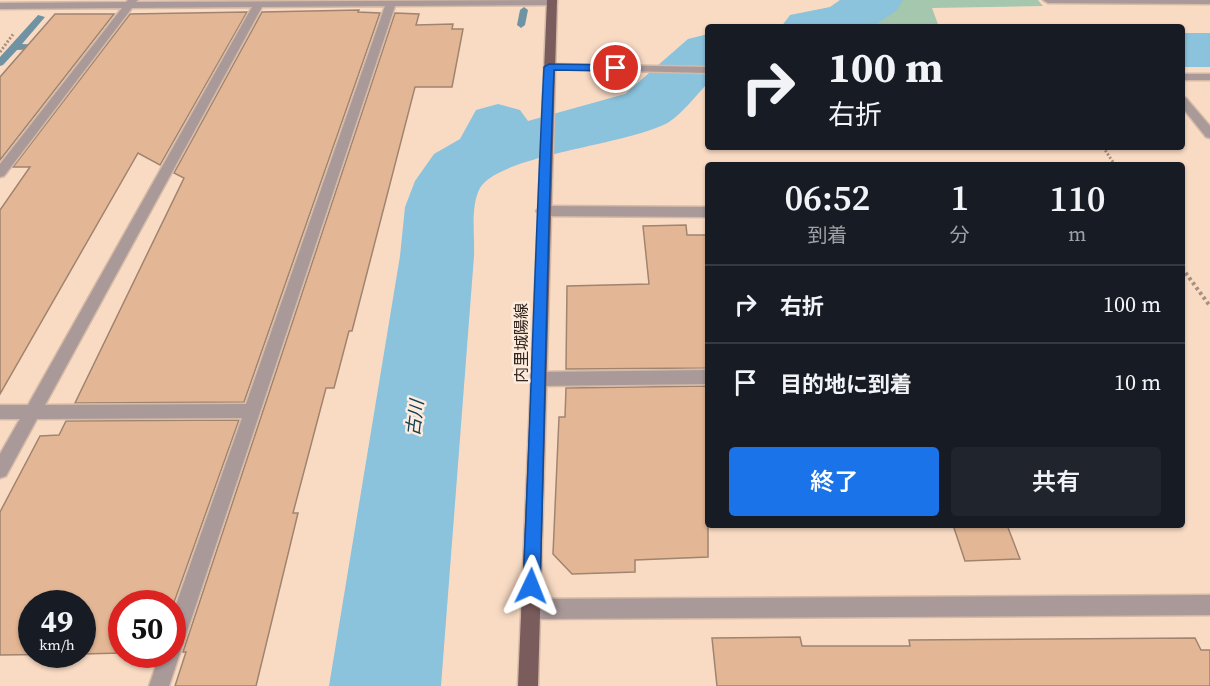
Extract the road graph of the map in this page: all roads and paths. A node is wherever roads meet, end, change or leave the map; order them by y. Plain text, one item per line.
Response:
1 (1048, 0) edge
2 (552, 1) edge
3 (1195, 1) edge
4 (1210, 1) edge
5 (131, 2) edge
6 (260, 2) edge
7 (391, 2) edge
8 (36, 3) edge
9 (0, 6) edge
10 (1210, 15) edge
11 (549, 67) junction
12 (705, 70) edge
13 (1185, 77) edge
14 (1210, 77) edge
15 (1185, 104) edge
16 (1210, 134) edge
17 (0, 173) edge
18 (542, 211) junction
19 (705, 212) edge
20 (1185, 272) edge
21 (1210, 306) edge
22 (705, 377) edge
23 (539, 379) junction
24 (252, 411) junction
25 (0, 412) edge
26 (32, 412) junction
27 (0, 470) edge
28 (186, 605) edge
29 (1210, 605) edge
30 (531, 609) junction
31 (165, 668) edge
32 (159, 686) edge
33 (528, 686) edge

1 - 3 street
2 - 7 street
2 - 11 main road, 内里城陽線
3 - 4 street
3 - 10 street
5 - 6 street
5 - 8 street
5 - 17 street
6 - 7 street
6 - 26 street
7 - 24 street
8 - 9 street
11 - 12 street
11 - 18 main road, 内里城陽線
13 - 14 street
15 - 16 street
18 - 19 street
18 - 23 main road, 内里城陽線
20 - 21 path
22 - 23 street
23 - 30 main road, 内里城陽線
24 - 26 street
24 - 28 street
25 - 26 street
26 - 27 street
29 - 30 street
30 - 33 main road, 内里城陽線
31 - 32 street

